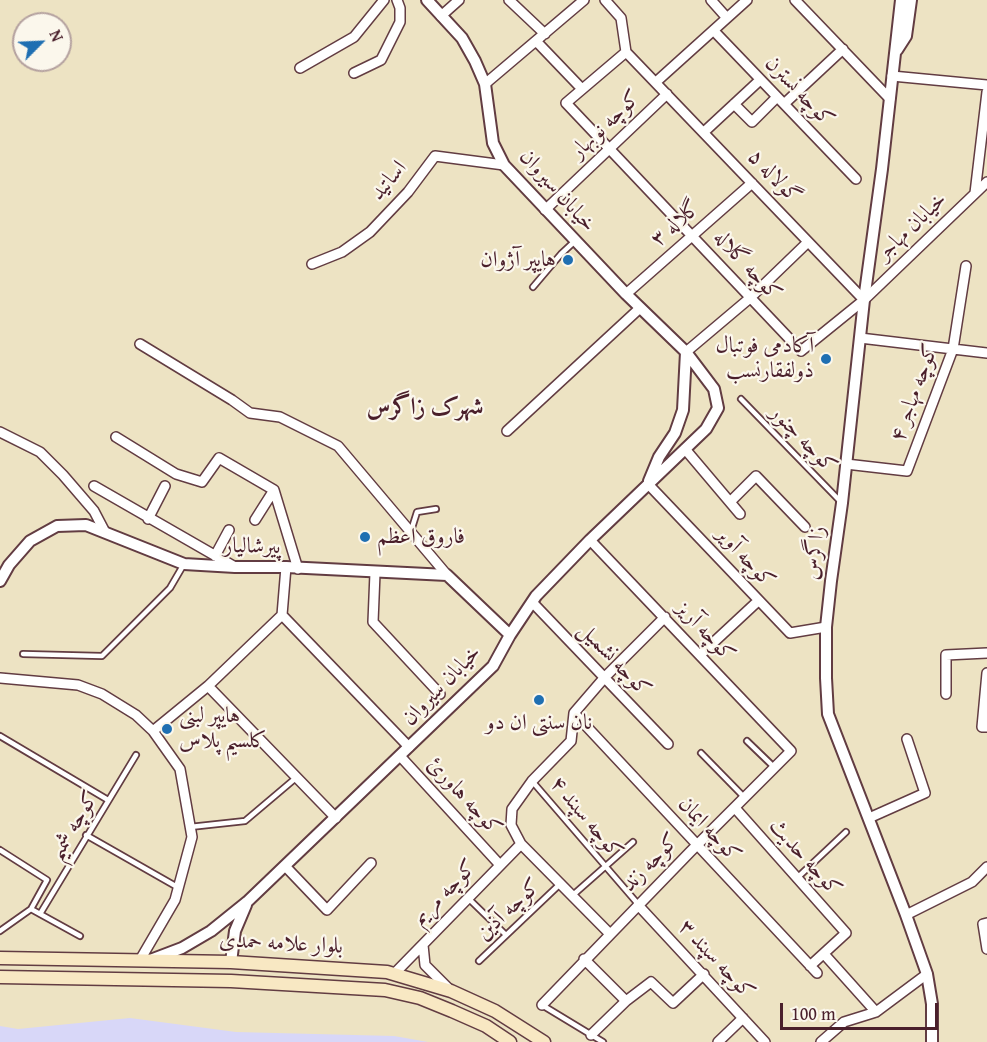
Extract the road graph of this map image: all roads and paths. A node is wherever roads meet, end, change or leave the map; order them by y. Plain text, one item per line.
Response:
1 (384, 0) edge
2 (397, 0) edge
3 (427, 0) edge
4 (459, 0) edge
5 (509, 0) edge
6 (584, 0) edge
7 (605, 0) edge
8 (711, 0) edge
9 (747, 0) edge
10 (795, 0) edge
11 (901, 0) edge
12 (911, 0) edge
13 (441, 16) junction
14 (727, 18) junction
15 (714, 31) junction
16 (544, 34) junction
17 (536, 41) junction
18 (843, 49) junction
19 (626, 52) junction
20 (895, 53) junction
21 (300, 68) dead end
22 (354, 73) dead end
23 (892, 76) junction
24 (760, 80) junction
25 (656, 82) junction
26 (485, 84) junction
27 (987, 85) edge
28 (582, 89) junction
29 (987, 92) edge
30 (667, 94) junction
31 (890, 99) junction
32 (781, 101) junction
33 (734, 104) junction
34 (704, 132) junction
35 (609, 149) junction
36 (504, 165) junction
37 (856, 179) dead end
38 (987, 182) edge
39 (752, 183) junction
40 (975, 193) junction
41 (545, 210) junction
42 (692, 236) junction
43 (575, 241) junction
44 (808, 242) junction
45 (312, 264) dead end
46 (966, 266) dead end
47 (534, 287) dead end
48 (626, 294) junction
49 (750, 298) junction
50 (864, 300) junction
51 (640, 308) junction
52 (860, 338) junction
53 (140, 344) dead end
54 (953, 349) junction
55 (686, 352) junction
56 (987, 352) edge
57 (741, 399) dead end
58 (507, 430) dead end
59 (0, 432) edge
60 (116, 437) dead end
61 (685, 449) junction
62 (846, 464) junction
63 (648, 484) junction
64 (94, 486) dead end
65 (165, 486) dead end
66 (274, 490) junction
67 (730, 502) junction
68 (842, 503) junction
69 (436, 509) dead end
70 (740, 514) dead end
71 (148, 519) junction
72 (255, 520) dead end
73 (805, 527) dead end
74 (229, 530) dead end
75 (105, 532) junction
76 (410, 533) junction
77 (590, 540) junction
78 (215, 556) junction
79 (184, 564) junction
80 (235, 567) junction
81 (286, 567) junction
82 (298, 569) junction
83 (375, 573) junction
84 (447, 575) junction
85 (0, 581) edge
86 (758, 601) junction
87 (532, 602) junction
88 (282, 615) junction
89 (665, 617) junction
90 (826, 627) junction
91 (510, 635) junction
92 (987, 653) edge
93 (23, 654) dead end
94 (700, 655) junction
95 (987, 673) edge
96 (0, 678) edge
97 (605, 678) junction
98 (208, 686) junction
99 (440, 694) dead end
100 (946, 694) dead end
101 (574, 713) junction
102 (987, 727) edge
103 (153, 731) junction
104 (0, 736) edge
105 (907, 739) dead end
106 (747, 741) dead end
107 (668, 744) dead end
108 (409, 747) junction
109 (791, 752) joint
110 (701, 753) dead end
111 (136, 755) dead end
112 (400, 756) junction
113 (775, 768) junction
114 (297, 777) junction
115 (532, 781) junction
116 (745, 798) junction
117 (108, 800) junction
118 (735, 808) junction
119 (336, 818) junction
120 (869, 818) junction
121 (190, 827) junction
122 (846, 832) dead end
123 (86, 835) junction
124 (633, 842) dead end
125 (521, 844) junction
126 (696, 845) junction
127 (0, 850) edge
128 (371, 863) dead end
129 (500, 865) junction
130 (285, 866) junction
131 (605, 866) junction
132 (987, 867) edge
133 (796, 879) junction
134 (561, 883) junction
135 (179, 888) junction
136 (573, 895) junction
137 (468, 898) junction
138 (247, 902) junction
139 (638, 905) junction
140 (31, 909) junction
141 (40, 914) junction
142 (906, 915) junction
143 (987, 923) edge
144 (0, 931) edge
145 (610, 934) junction
146 (506, 935) junction
147 (80, 936) dead end
148 (423, 945) junction
149 (987, 950) edge
150 (824, 954) junction
151 (0, 958) edge
152 (145, 960) junction
153 (584, 960) junction
154 (479, 961) dead end
155 (231, 962) junction
156 (394, 974) junction
157 (704, 974) junction
158 (927, 974) junction
159 (0, 977) edge
160 (451, 990) junction
161 (626, 1001) junction
162 (542, 1005) joint
163 (876, 1012) junction
164 (743, 1018) junction
165 (591, 1035) junction
166 (510, 1042) edge
167 (544, 1042) edge
168 (603, 1042) edge
169 (718, 1042) edge
170 (765, 1042) edge
171 (820, 1042) edge
172 (932, 1042) edge

1 - 21 street
2 - 22 street
3 - 13 street, خیابان سیروان
4 - 13 street
5 - 16 street
6 - 16 street
7 - 19 street
8 - 14 street
9 - 14 street, کوچه نوبهار
10 - 18 street
11 - 20 street, زاگرس
12 - 20 street, زاگرس
13 - 26 street, خیابان سیروان
14 - 15 street, کوچه نوبهار
15 - 24 street, کوچه نسترن
15 - 25 street, کوچه نوبهار
16 - 17 street
17 - 26 street
17 - 28 street
18 - 31 street
18 - 32 street
19 - 25 street, گولاله ۵
19 - 28 street
20 - 23 street, زاگرس
23 - 27 street
23 - 31 street, زاگرس
24 - 32 street, کوچه نسترن
24 - 33 street
25 - 30 street, گولاله ۵
26 - 36 street, خیابان سیروان
28 - 35 street, کوچه گلاله
29 - 40 street
30 - 34 street, گولاله ۵
30 - 35 street, کوچه نوبهار
31 - 50 street, زاگرس
32 - 33 street
32 - 37 street, کوچه نسترن
33 - 34 street
34 - 39 street, گولاله ۵
35 - 41 street, کوچه نوبهار
35 - 42 street, کوچه گلاله
36 - 41 street, خیابان سیروان
36 - 45 street, اساتید
38 - 40 street, خیابان مهاجر
39 - 42 street, گلاله ۳
39 - 44 street, گولاله ۵
40 - 50 street, خیابان مهاجر
41 - 43 street, خیابان سیروان
42 - 48 street, گلاله ۳
42 - 49 street, کوچه گلاله
43 - 47 lane
43 - 48 street, خیابان سیروان
44 - 49 street
44 - 50 street, گولاله ۵
46 - 54 street, کوچه مهاجر ۴
48 - 51 street, خیابان سیروان
49 - 50 street, کوچه گلاله
49 - 55 street
50 - 52 street, زاگرس
51 - 55 street, خیابان سیروان
51 - 58 street
52 - 54 street
52 - 62 street, زاگرس
53 - 76 street
54 - 56 street
54 - 62 street, کوچه مهاجر ۴
55 - 61 street, خیابان سیروان
55 - 63 street, خیابان سیروان
57 - 68 lane, کوچه چنور
59 - 75 street
60 - 66 street
61 - 63 street, خیابان سیروان
61 - 67 street
62 - 68 street, زاگرس
63 - 77 street, خیابان سیروان
63 - 86 street, کوچه آویر
64 - 71 street
65 - 71 street
66 - 72 street
66 - 82 street
67 - 70 street
67 - 73 street
68 - 90 street, زاگرس
69 - 76 lane
71 - 78 street
74 - 78 street
75 - 79 street, پیرشالیار
75 - 85 street, پیرشالیار
76 - 84 street
77 - 87 street, خیابان سیروان
77 - 89 street, کوچه آریز
78 - 80 street
79 - 80 street, پیرشالیار
79 - 93 lane
80 - 81 street, پیرشالیار
81 - 82 street, پیرشالیار
81 - 88 street
82 - 83 street, پیرشالیار
83 - 84 street, پیرشالیار
83 - 99 street
84 - 91 street
86 - 90 street, کوچه آویر
86 - 94 street
87 - 91 street, خیابان سیروان
87 - 97 street, کوچه نشمیل
88 - 98 street
88 - 108 street
89 - 94 street, کوچه آریز
89 - 97 street
90 - 120 street, زاگرس
91 - 108 street, خیابان سیروان
92 - 100 street
94 - 109 street, کوچه آریز
95 - 102 street
96 - 103 street
97 - 101 street
97 - 107 street, کوچه نشمیل
98 - 103 street
98 - 114 street
101 - 115 street
101 - 126 street, کوچه ایمان
103 - 121 street
104 - 117 lane
105 - 120 street
106 - 113 lane
108 - 112 street, خیابان سیروان
109 - 113 street, کوچه زند
110 - 116 lane
111 - 117 lane, کوچه شمیم
112 - 119 street, خیابان سیروان
112 - 129 street, کوچه هاورئ
113 - 116 street, کوچه زند
114 - 119 street
114 - 121 lane
115 - 125 street
115 - 131 lane, کوچه سپند ۴
116 - 118 street, کوچه زند
117 - 123 lane, کوچه شمیم
118 - 126 street, کوچه زند
118 - 133 street, کوچه حدیث
119 - 130 street, خیابان سیروان
120 - 142 street, زاگرس
121 - 135 street
122 - 133 lane
123 - 135 lane
123 - 141 lane, کوچه شمیم
124 - 131 lane
125 - 129 street, کوچه مریم
125 - 134 street
126 - 139 street, کوچه زند
126 - 150 street, کوچه ایمان
127 - 140 lane
128 - 130 street
129 - 137 street, کوچه مریم
130 - 138 street, خیابان سیروان
131 - 136 lane
131 - 139 lane, کوچه سپند ۴
132 - 142 street
133 - 150 street, کوچه حدیث
134 - 136 street
134 - 146 lane, کوچه آذین
135 - 152 street
136 - 145 street
137 - 146 lane
137 - 148 street, کوچه مریم
138 - 152 street, خیابان سیروان
138 - 155 street
139 - 145 street, کوچه زند
139 - 157 street, کوچه سپند ۳
140 - 141 lane
140 - 144 lane
141 - 147 lane
142 - 158 street, زاگرس
143 - 149 street
145 - 153 street, کوچه زند
146 - 154 lane, کوچه آذین
148 - 156 street, کوچه مریم
148 - 160 street, کوچه مریم
150 - 163 street
151 - 152 main road, بلوار علامه حمدی
152 - 155 main road, بلوار علامه حمدی
153 - 161 street
153 - 162 street, کوچه زند
155 - 156 main road, بلوار علامه حمدی
156 - 160 main road, بلوار علامه حمدی
157 - 161 street
157 - 164 street, کوچه سپند ۳
158 - 163 street
158 - 172 street, زاگرس
159 - 166 main road, بلوار علامه حمدی
160 - 167 main road, بلوار علامه حمدی
161 - 165 street
162 - 165 lane
163 - 171 street
164 - 169 street
164 - 170 street, کوچه سپند ۳
165 - 168 lane

